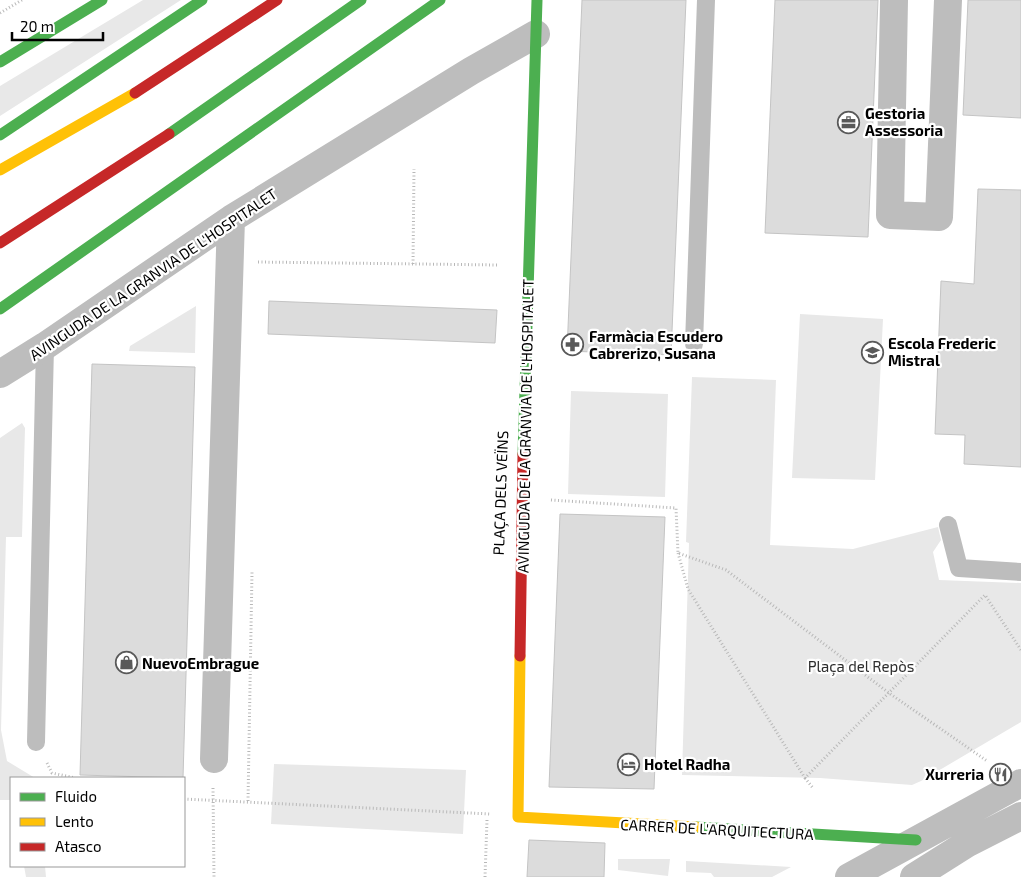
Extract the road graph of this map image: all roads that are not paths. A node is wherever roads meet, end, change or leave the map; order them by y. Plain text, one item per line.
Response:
1 (102, 0) edge
2 (202, 0) edge
3 (277, 0) edge
4 (361, 0) edge
5 (440, 0) edge
6 (537, 0) edge
7 (706, 0) edge
8 (894, 0) edge
9 (948, 0) edge
10 (536, 34) junction
11 (0, 62) edge
12 (0, 135) edge
13 (0, 170) edge
14 (231, 219) junction
15 (0, 243) edge
16 (0, 309) edge
17 (694, 344) dead end
18 (45, 346) junction
19 (0, 374) edge
20 (948, 525) dead end
21 (1021, 572) edge
22 (36, 742) road end
23 (214, 759) road end
24 (1021, 783) edge
25 (1021, 816) edge
26 (518, 818) joint
27 (916, 840) junction
28 (849, 877) edge
29 (914, 877) edge

1 - 11 main road
2 - 12 main road
3 - 13 main road
4 - 15 main road
5 - 16 main road
6 - 10 main road, AVINGUDA DE LA GRANVIA DE L'HOSPITALET
7 - 17 lane
8 - 9 street
10 - 14 street, AVINGUDA DE LA GRANVIA DE L'HOSPITALET
10 - 26 main road, AVINGUDA DE LA GRANVIA DE L'HOSPITALET
14 - 18 street, AVINGUDA DE LA GRANVIA DE L'HOSPITALET
14 - 23 street
18 - 19 street, AVINGUDA DE LA GRANVIA DE L'HOSPITALET
18 - 22 lane
20 - 21 lane
24 - 27 street
25 - 29 street
26 - 27 main road, CARRER DE L'ARQUITECTURA
27 - 28 street

